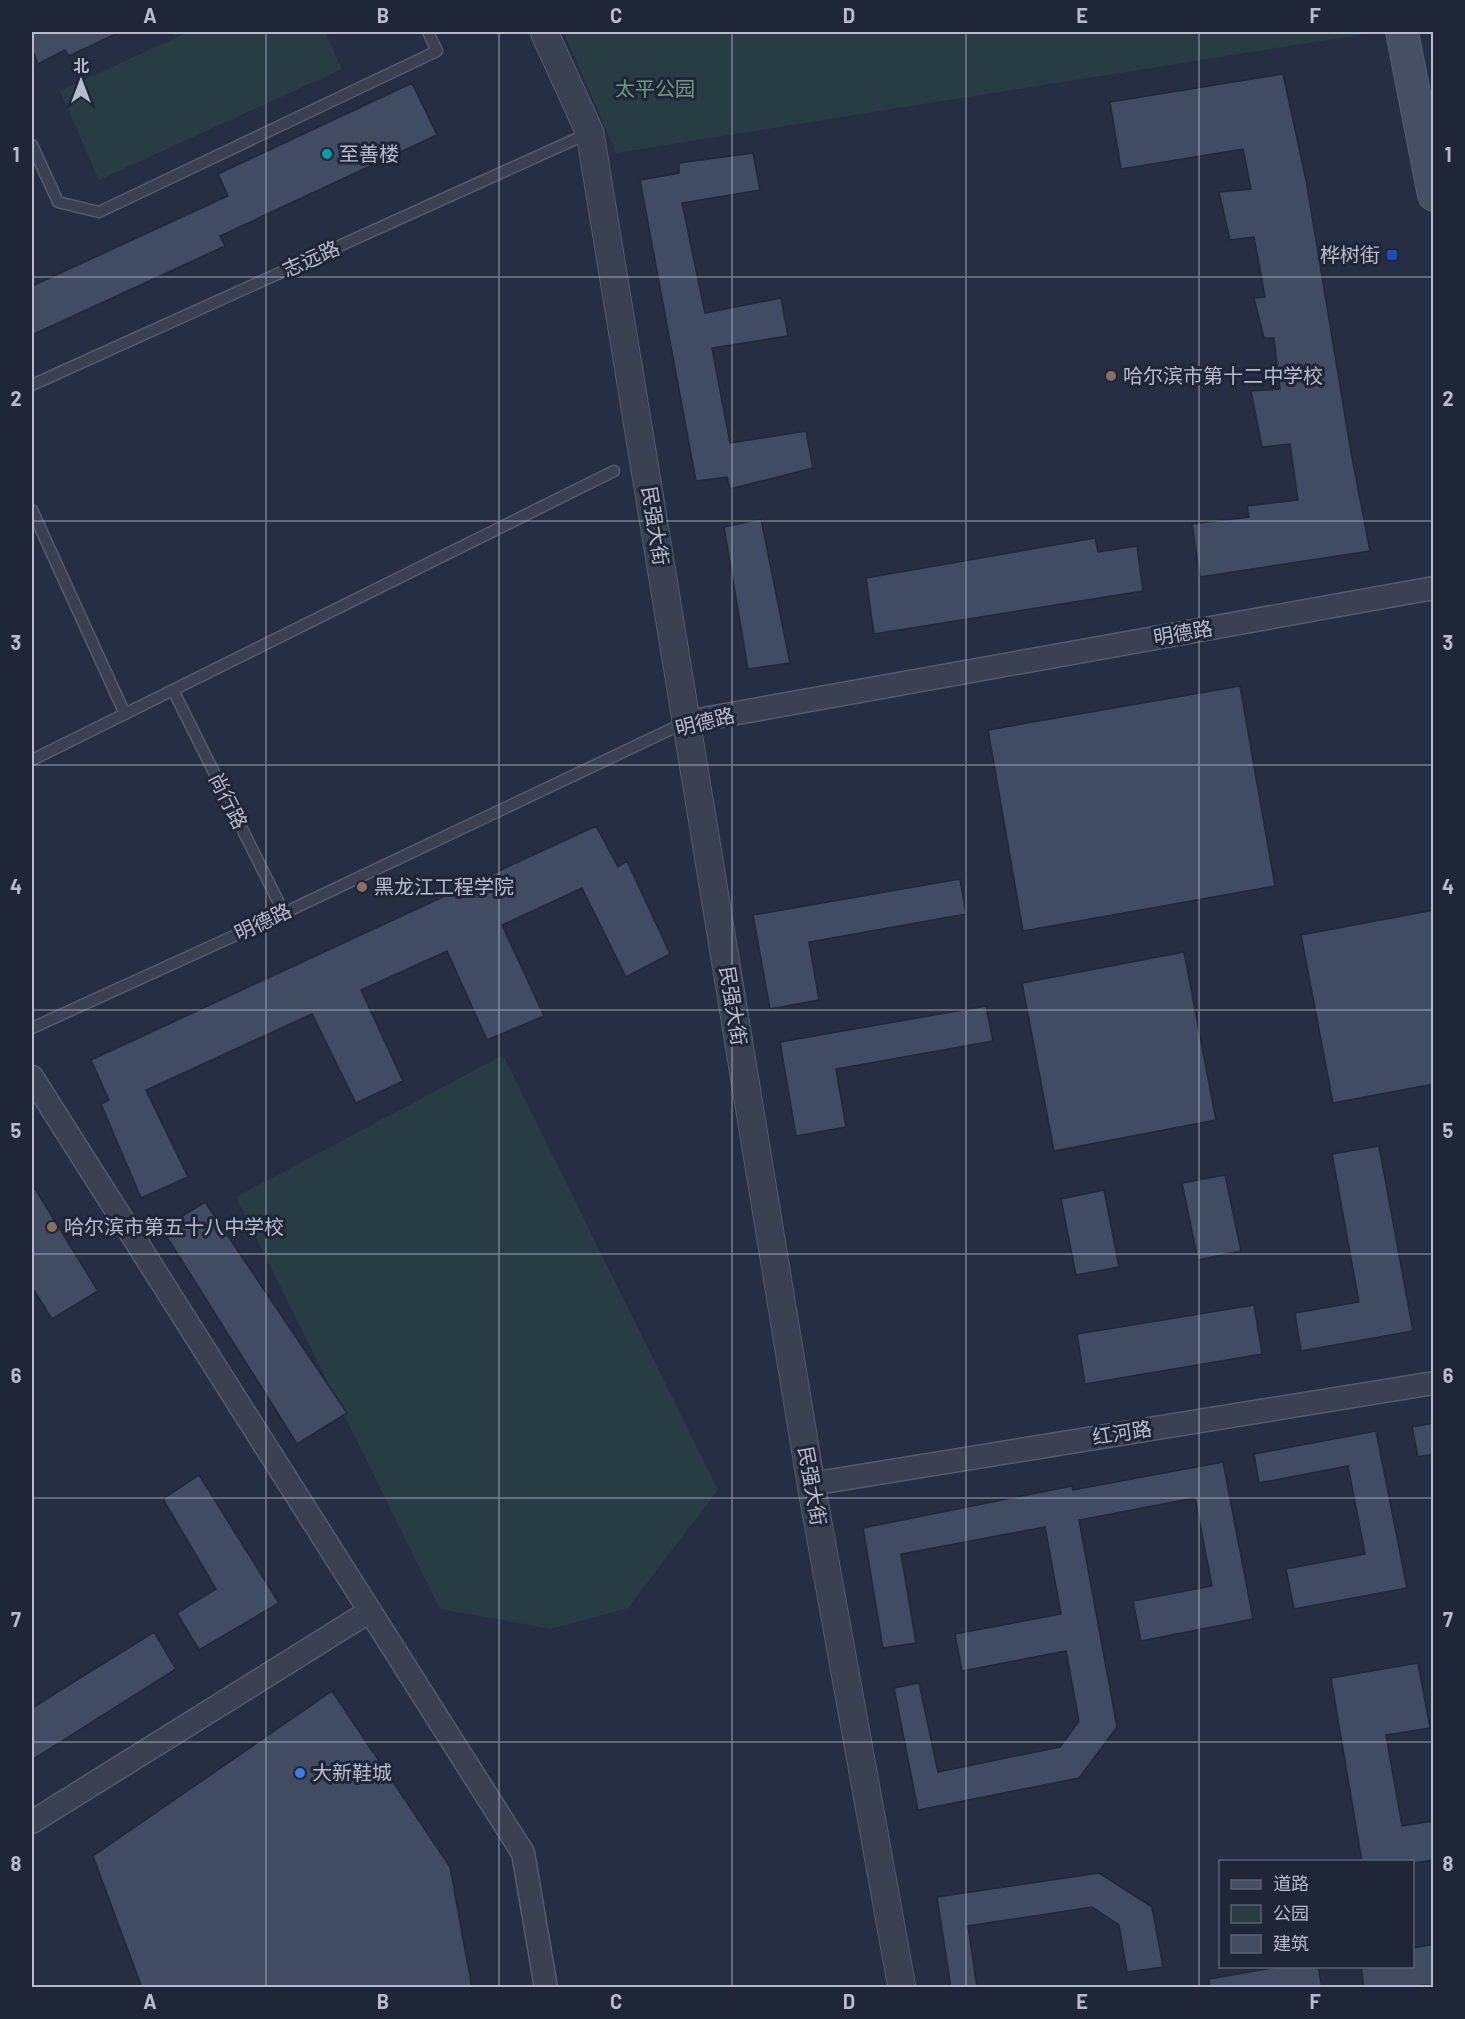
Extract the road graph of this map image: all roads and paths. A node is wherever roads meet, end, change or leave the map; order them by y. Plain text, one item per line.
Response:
1 (428, 32) edge
2 (544, 32) edge
3 (1402, 32) edge
4 (590, 133) junction
5 (32, 146) edge
6 (1434, 195) edge
7 (32, 385) edge
8 (614, 471) dead end
9 (32, 510) edge
10 (1434, 588) edge
11 (172, 690) junction
12 (125, 714) junction
13 (687, 722) junction
14 (32, 760) edge
15 (284, 913) junction
16 (32, 1028) edge
17 (32, 1077) edge
18 (1434, 1383) edge
19 (811, 1484) junction
20 (370, 1611) junction
21 (32, 1822) edge
22 (546, 1988) edge
23 (902, 1988) edge

1 - 5 lane
2 - 4 street, 民强大街
3 - 6 main road
4 - 7 lane, 志远路
4 - 13 street, 民强大街
8 - 11 lane
9 - 12 lane
10 - 13 street, 明德路
11 - 12 lane
11 - 15 lane, 尚行路
12 - 14 lane
13 - 15 lane, 明德路
13 - 19 street, 民强大街
15 - 16 lane, 明德路
17 - 20 street
18 - 19 street, 红河路
19 - 23 street, 民强大街
20 - 21 street
20 - 22 street

